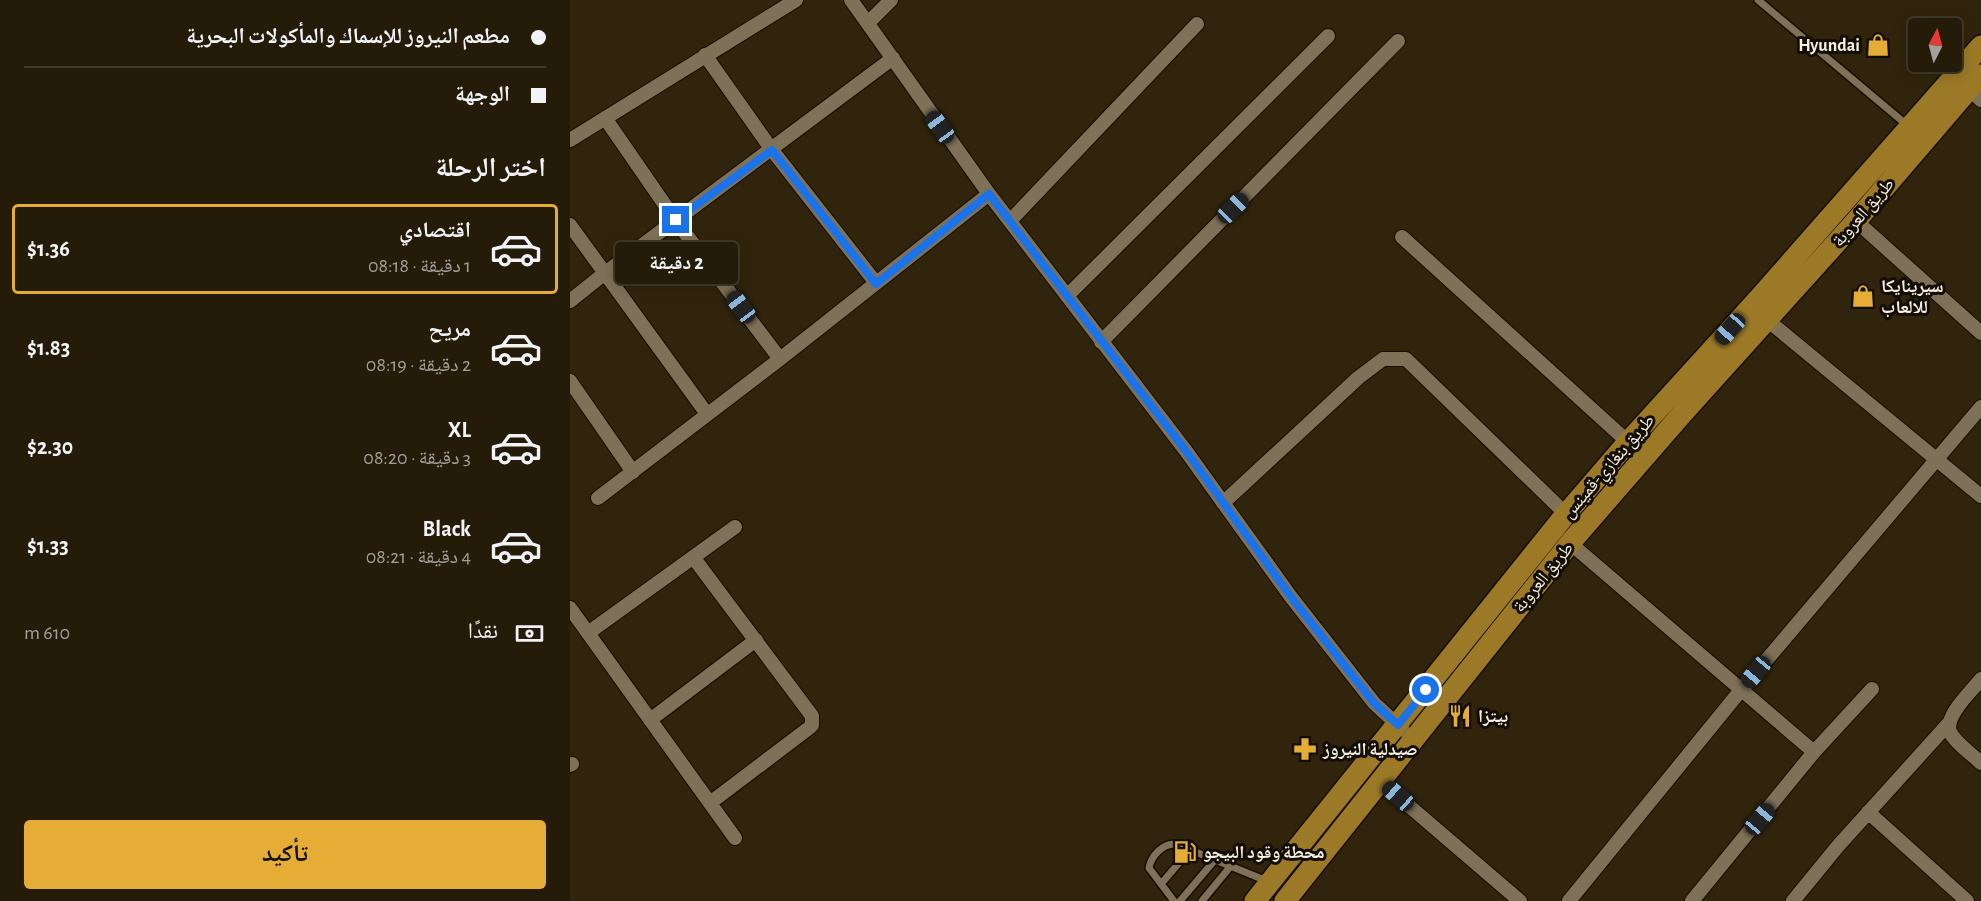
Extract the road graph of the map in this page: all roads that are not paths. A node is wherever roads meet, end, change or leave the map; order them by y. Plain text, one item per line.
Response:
1 (796, 0) edge
2 (851, 0) edge
3 (891, 0) edge
4 (1758, 0) edge
5 (868, 23) junction
6 (1197, 24) dead end
7 (1328, 36) dead end
8 (1398, 41) dead end
9 (1981, 46) edge
10 (705, 55) junction
11 (893, 58) junction
12 (1977, 88) edge
13 (605, 117) junction
14 (1909, 126) junction
15 (570, 140) edge
16 (772, 150) junction
17 (989, 194) junction
18 (676, 220) junction
19 (1010, 221) junction
20 (1856, 221) junction
21 (570, 225) edge
22 (1402, 237) dead end
23 (604, 273) junction
24 (876, 284) junction
25 (1067, 296) junction
26 (570, 301) edge
27 (1766, 319) junction
28 (1981, 333) edge
29 (1101, 342) junction
30 (780, 359) junction
31 (570, 381) edge
32 (1981, 407) edge
33 (707, 414) junction
34 (1628, 442) junction
35 (1937, 460) junction
36 (633, 472) junction
37 (1981, 496) edge
38 (598, 498) dead end
39 (1223, 503) junction
40 (1566, 514) junction
41 (735, 527) dead end
42 (1570, 543) junction
43 (693, 557) junction
44 (570, 608) edge
45 (588, 633) junction
46 (756, 640) junction
47 (1981, 679) edge
48 (1872, 689) dead end
49 (1742, 690) junction
50 (650, 720) junction
51 (1949, 723) junction
52 (1398, 725) junction
53 (1415, 738) junction
54 (1814, 752) junction
55 (1981, 763) edge
56 (1380, 781) junction
57 (710, 803) junction
58 (1868, 812) junction
59 (735, 838) dead end
60 (1190, 850) junction
61 (1215, 861) junction
62 (1230, 867) junction
63 (1270, 882) junction
64 (1161, 884) junction
65 (1174, 901) edge
66 (1180, 901) edge
67 (1202, 901) edge
68 (1255, 901) edge
69 (1284, 901) edge
70 (1520, 901) edge
71 (1569, 901) edge
72 (1692, 901) edge
73 (1793, 901) edge
74 (1967, 901) edge

1 - 10 street
2 - 5 street
3 - 5 street
4 - 14 lane
5 - 11 street
6 - 19 street
7 - 25 street
8 - 29 street
9 - 14 main road, طريق بنغازي-قمينس
10 - 13 street
10 - 16 street
11 - 16 street
11 - 17 street
12 - 20 main road, طريق العروبة
13 - 15 street
13 - 18 street
14 - 34 main road, طريق بنغازي-قمينس
16 - 18 street
16 - 24 street
17 - 19 street
17 - 24 street
18 - 23 street
18 - 30 street
19 - 25 street
20 - 27 main road, طريق العروبة
20 - 28 street
21 - 23 street
22 - 34 street
23 - 26 street
23 - 33 street
24 - 30 street
25 - 29 street
27 - 35 street
27 - 42 main road, طريق العروبة
29 - 39 street
30 - 33 street
31 - 36 street
32 - 35 street
33 - 36 street
34 - 40 main road, طريق بنغازي-قمينس
35 - 37 street
35 - 49 street
36 - 38 street
39 - 40 street
39 - 52 street
40 - 52 main road, طريق بنغازي-قمينس
41 - 43 street
42 - 49 street
42 - 53 main road, طريق العروبة
43 - 45 street
43 - 46 street
44 - 45 street
45 - 50 street
46 - 50 street
46 - 57 street
47 - 51 street
48 - 54 street
49 - 54 street
49 - 71 street
50 - 57 street
51 - 55 street
51 - 58 street
52 - 53 street
52 - 63 main road, طريق بنغازي-قمينس
53 - 56 main road, طريق العروبة
54 - 72 street
56 - 69 main road, طريق العروبة
56 - 70 street
57 - 59 street
58 - 73 street
58 - 74 street
60 - 61 lane
60 - 64 lane
60 - 64 lane
61 - 62 lane
61 - 66 lane
62 - 63 lane
62 - 67 lane
63 - 68 main road, طريق بنغازي-قمينس
64 - 65 lane

